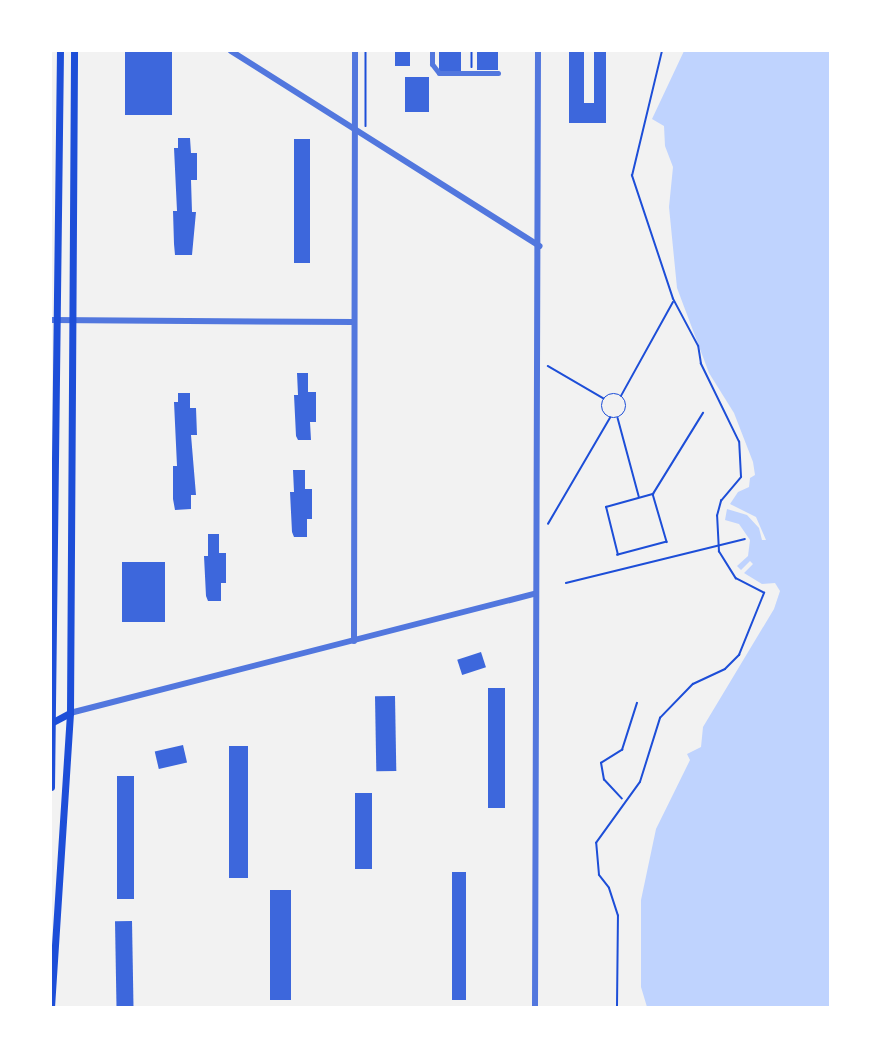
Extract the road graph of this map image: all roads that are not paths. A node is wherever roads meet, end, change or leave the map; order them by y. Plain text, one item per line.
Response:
1 (60, 51) edge
2 (74, 51) edge
3 (231, 51) edge
4 (355, 51) edge
5 (432, 51) edge
6 (538, 51) edge
7 (498, 74) dead end
8 (355, 129) junction
9 (538, 246) junction
10 (55, 320) edge
11 (72, 321) junction
12 (354, 322) junction
13 (535, 594) junction
14 (354, 641) junction
15 (53, 713) edge
16 (70, 713) junction
17 (53, 723) edge
18 (51, 787) edge
19 (51, 1007) edge
20 (535, 1007) edge

1 - 10 main road
2 - 11 main road
3 - 8 street
4 - 8 street
5 - 7 street
6 - 9 street
8 - 9 street
8 - 12 street
9 - 13 street
10 - 11 street
10 - 15 main road
11 - 12 street
11 - 16 main road
12 - 14 street
13 - 14 street
13 - 20 street
14 - 16 street
15 - 16 main road
15 - 17 main road
16 - 17 main road
16 - 19 main road
17 - 18 main road

